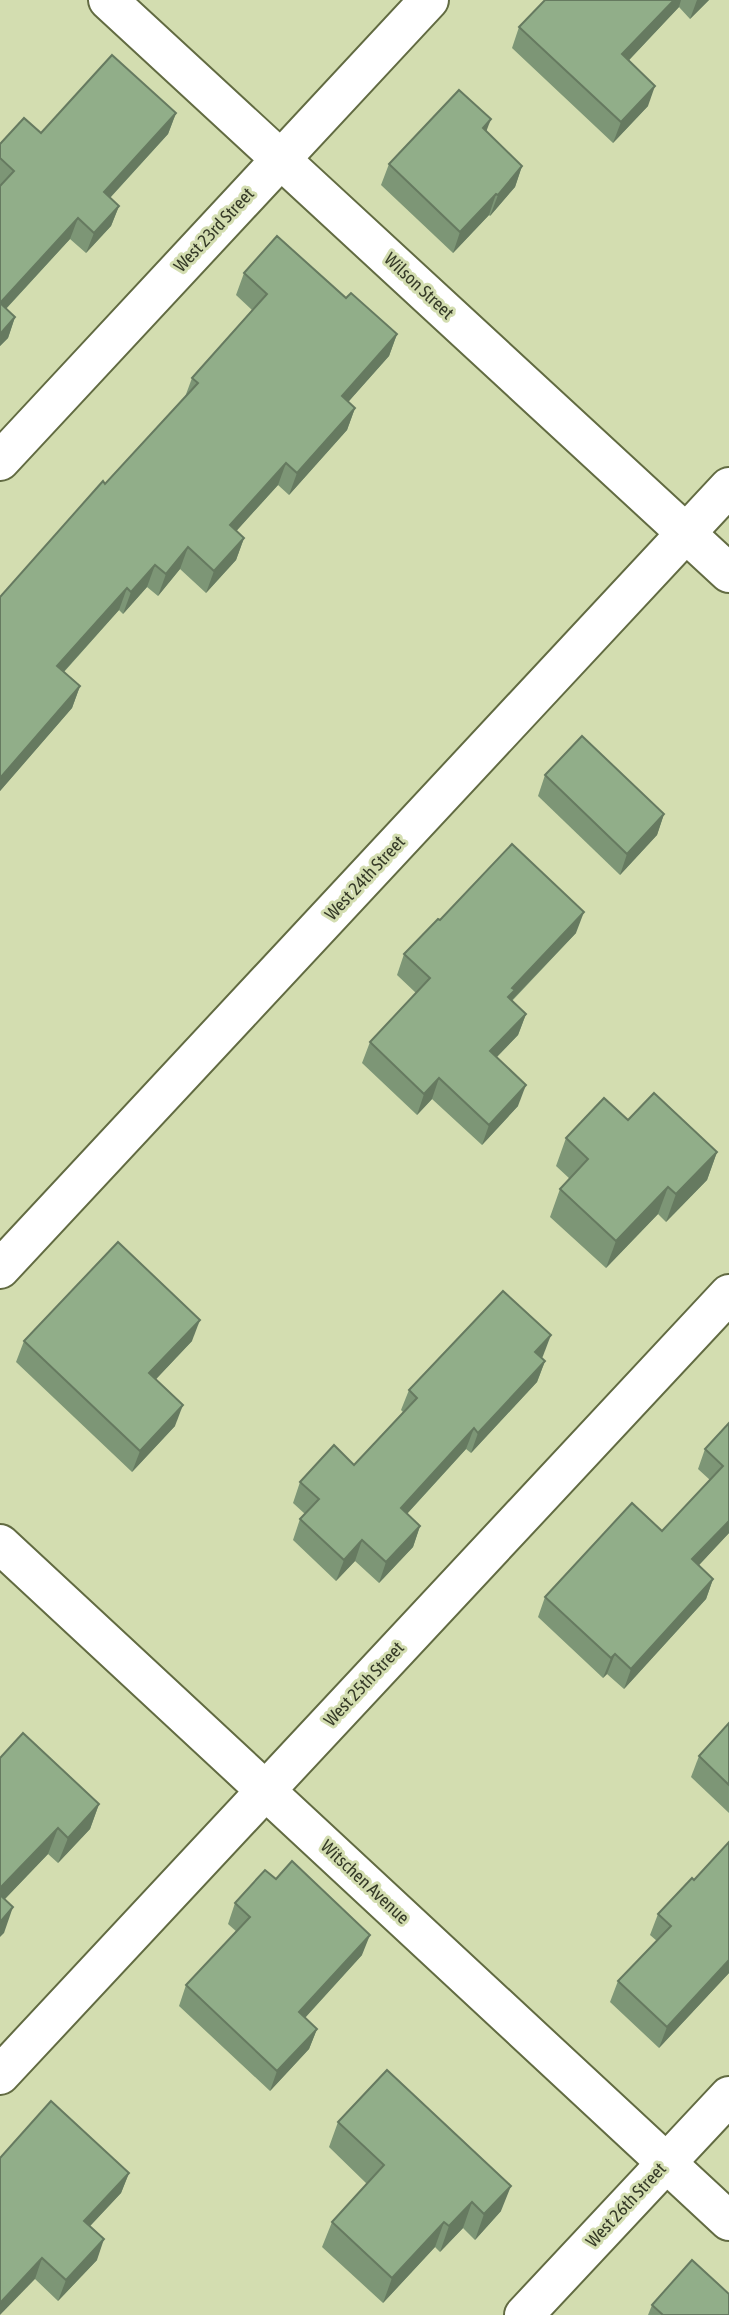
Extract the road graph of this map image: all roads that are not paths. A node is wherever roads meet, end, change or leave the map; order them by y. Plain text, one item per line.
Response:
1 (108, 0) edge
2 (429, 0) edge
3 (281, 159) junction
4 (0, 461) edge
5 (729, 487) edge
6 (686, 533) junction
7 (729, 573) edge
8 (0, 1269) edge
9 (729, 1294) edge
10 (0, 1544) edge
11 (265, 1790) junction
12 (0, 2075) edge
13 (729, 2096) edge
14 (666, 2162) junction
15 (729, 2221) edge
16 (524, 2315) edge

1 - 3 street, Wilson Street
2 - 3 street, West 23rd Street
3 - 4 street, West 23rd Street
3 - 6 street, Wilson Street
5 - 6 street, West 24th Street
6 - 7 street, Wilson Street
6 - 8 street, West 24th Street
9 - 11 street, West 25th Street
10 - 11 street, Witschen Avenue
11 - 12 street, West 25th Street
11 - 14 street, Witschen Avenue
13 - 14 street, West 26th Street
14 - 15 street, Witschen Avenue
14 - 16 street, West 26th Street

